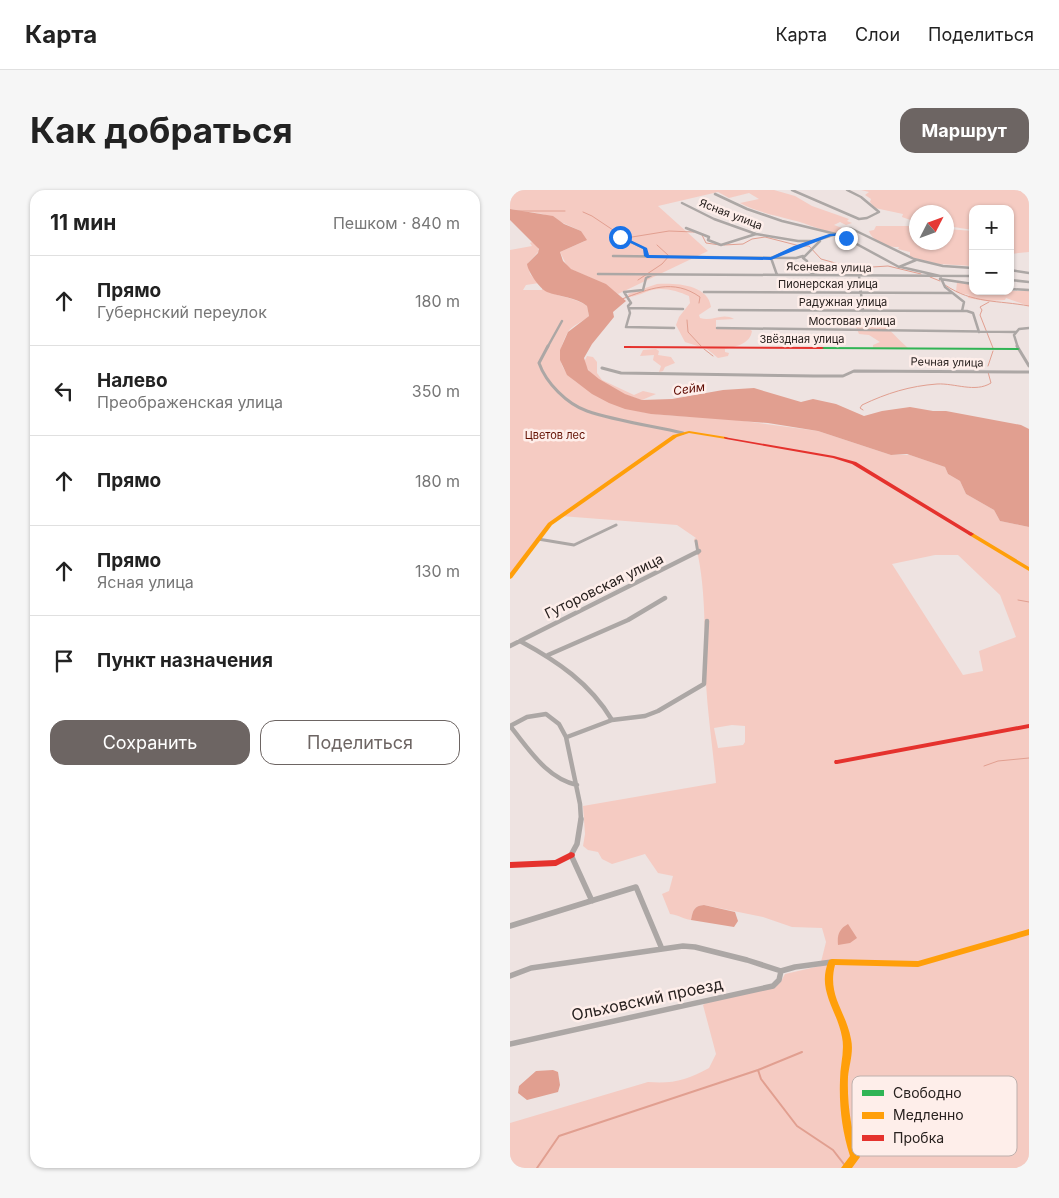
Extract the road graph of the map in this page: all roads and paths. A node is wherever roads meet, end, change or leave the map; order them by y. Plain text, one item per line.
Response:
1 (792, 190) edge
2 (847, 190) edge
3 (716, 194) dead end
4 (682, 203) dead end
5 (686, 228) dead end
6 (756, 234) junction
7 (834, 235) junction
8 (840, 235) junction
9 (620, 237) dead end
10 (817, 240) junction
11 (813, 241) junction
12 (613, 256) dead end
13 (647, 256) junction
14 (803, 256) junction
15 (771, 258) junction
16 (916, 260) junction
17 (900, 267) junction
18 (969, 268) edge
19 (1014, 270) edge
20 (1029, 272) edge
21 (598, 274) dead end
22 (655, 274) junction
23 (776, 276) junction
24 (820, 276) junction
25 (859, 276) junction
26 (969, 276) edge
27 (940, 278) junction
28 (1014, 280) edge
29 (1029, 282) edge
30 (969, 283) edge
31 (1014, 289) edge
32 (1029, 290) edge
33 (704, 292) dead end
34 (860, 293) junction
35 (952, 293) junction
36 (629, 308) junction
37 (683, 309) dead end
38 (719, 310) dead end
39 (863, 311) junction
40 (962, 311) junction
41 (562, 321) dead end
42 (674, 328) dead end
43 (717, 328) dead end
44 (1029, 328) edge
45 (979, 332) junction
46 (1016, 332) junction
47 (625, 347) dead end
48 (1018, 349) junction
49 (1029, 366) edge
50 (602, 368) dead end
51 (1029, 372) edge
52 (683, 433) junction
53 (616, 525) dead end
54 (538, 540) junction
55 (696, 541) dead end
56 (1029, 569) edge
57 (510, 577) edge
58 (665, 598) dead end
59 (707, 621) dead end
60 (520, 641) junction
61 (510, 646) edge
62 (548, 656) junction
63 (612, 720) junction
64 (510, 726) edge
65 (1029, 727) edge
66 (567, 737) junction
67 (838, 762) dead end
68 (577, 785) junction
69 (571, 855) junction
70 (510, 865) edge
71 (592, 901) junction
72 (510, 926) edge
73 (1029, 932) edge
74 (662, 949) junction
75 (832, 962) junction
76 (781, 971) junction
77 (510, 976) edge
78 (510, 1044) edge
79 (852, 1150) edge
80 (855, 1156) edge
81 (846, 1168) edge

1 - 2 street
3 - 7 street
4 - 6 street, Ясная улица
5 - 6 street
6 - 11 street, Ясная улица
7 - 8 street
7 - 10 street, Ясная улица
8 - 16 street
8 - 17 street
9 - 13 street
10 - 11 street, Ясная улица
10 - 14 street
11 - 15 street
12 - 13 street
13 - 15 street
14 - 15 street
14 - 24 street
15 - 23 street
16 - 17 street
16 - 18 street
17 - 27 street
19 - 20 street
21 - 22 street, Ясеневая улица
22 - 23 street, Ясеневая улица
22 - 36 street
23 - 24 street, Ясеневая улица
24 - 25 street, Ясеневая улица
25 - 27 street, Ясеневая улица
25 - 34 street
26 - 27 street
27 - 30 street
27 - 35 street
28 - 29 street
31 - 32 street
33 - 34 street, Пионерская улица
34 - 35 street, Пионерская улица
34 - 39 street
35 - 40 street
36 - 37 street
36 - 42 street
38 - 39 street, Радужная улица
39 - 40 street, Радужная улица
40 - 45 street, Радужная улица
41 - 52 street
43 - 45 street, Мостовая улица
44 - 46 street, Мостовая улица
45 - 46 street, Мостовая улица
46 - 48 street
47 - 48 street, Звёздная улица
48 - 49 street
50 - 51 street, Речная улица
52 - 54 street
52 - 56 street
53 - 54 street
54 - 57 street
55 - 60 street, Гуторовская улица
58 - 62 street
59 - 63 street
60 - 61 street, Гуторовская улица
60 - 62 street
62 - 63 street
63 - 66 street
64 - 66 street
64 - 68 street
65 - 67 street
66 - 68 street
68 - 69 street
69 - 70 street
69 - 71 street
71 - 72 street
71 - 74 street
73 - 75 street
74 - 76 street
74 - 77 street
75 - 76 street
75 - 79 street
76 - 78 street, Ольховский проезд
80 - 81 street

